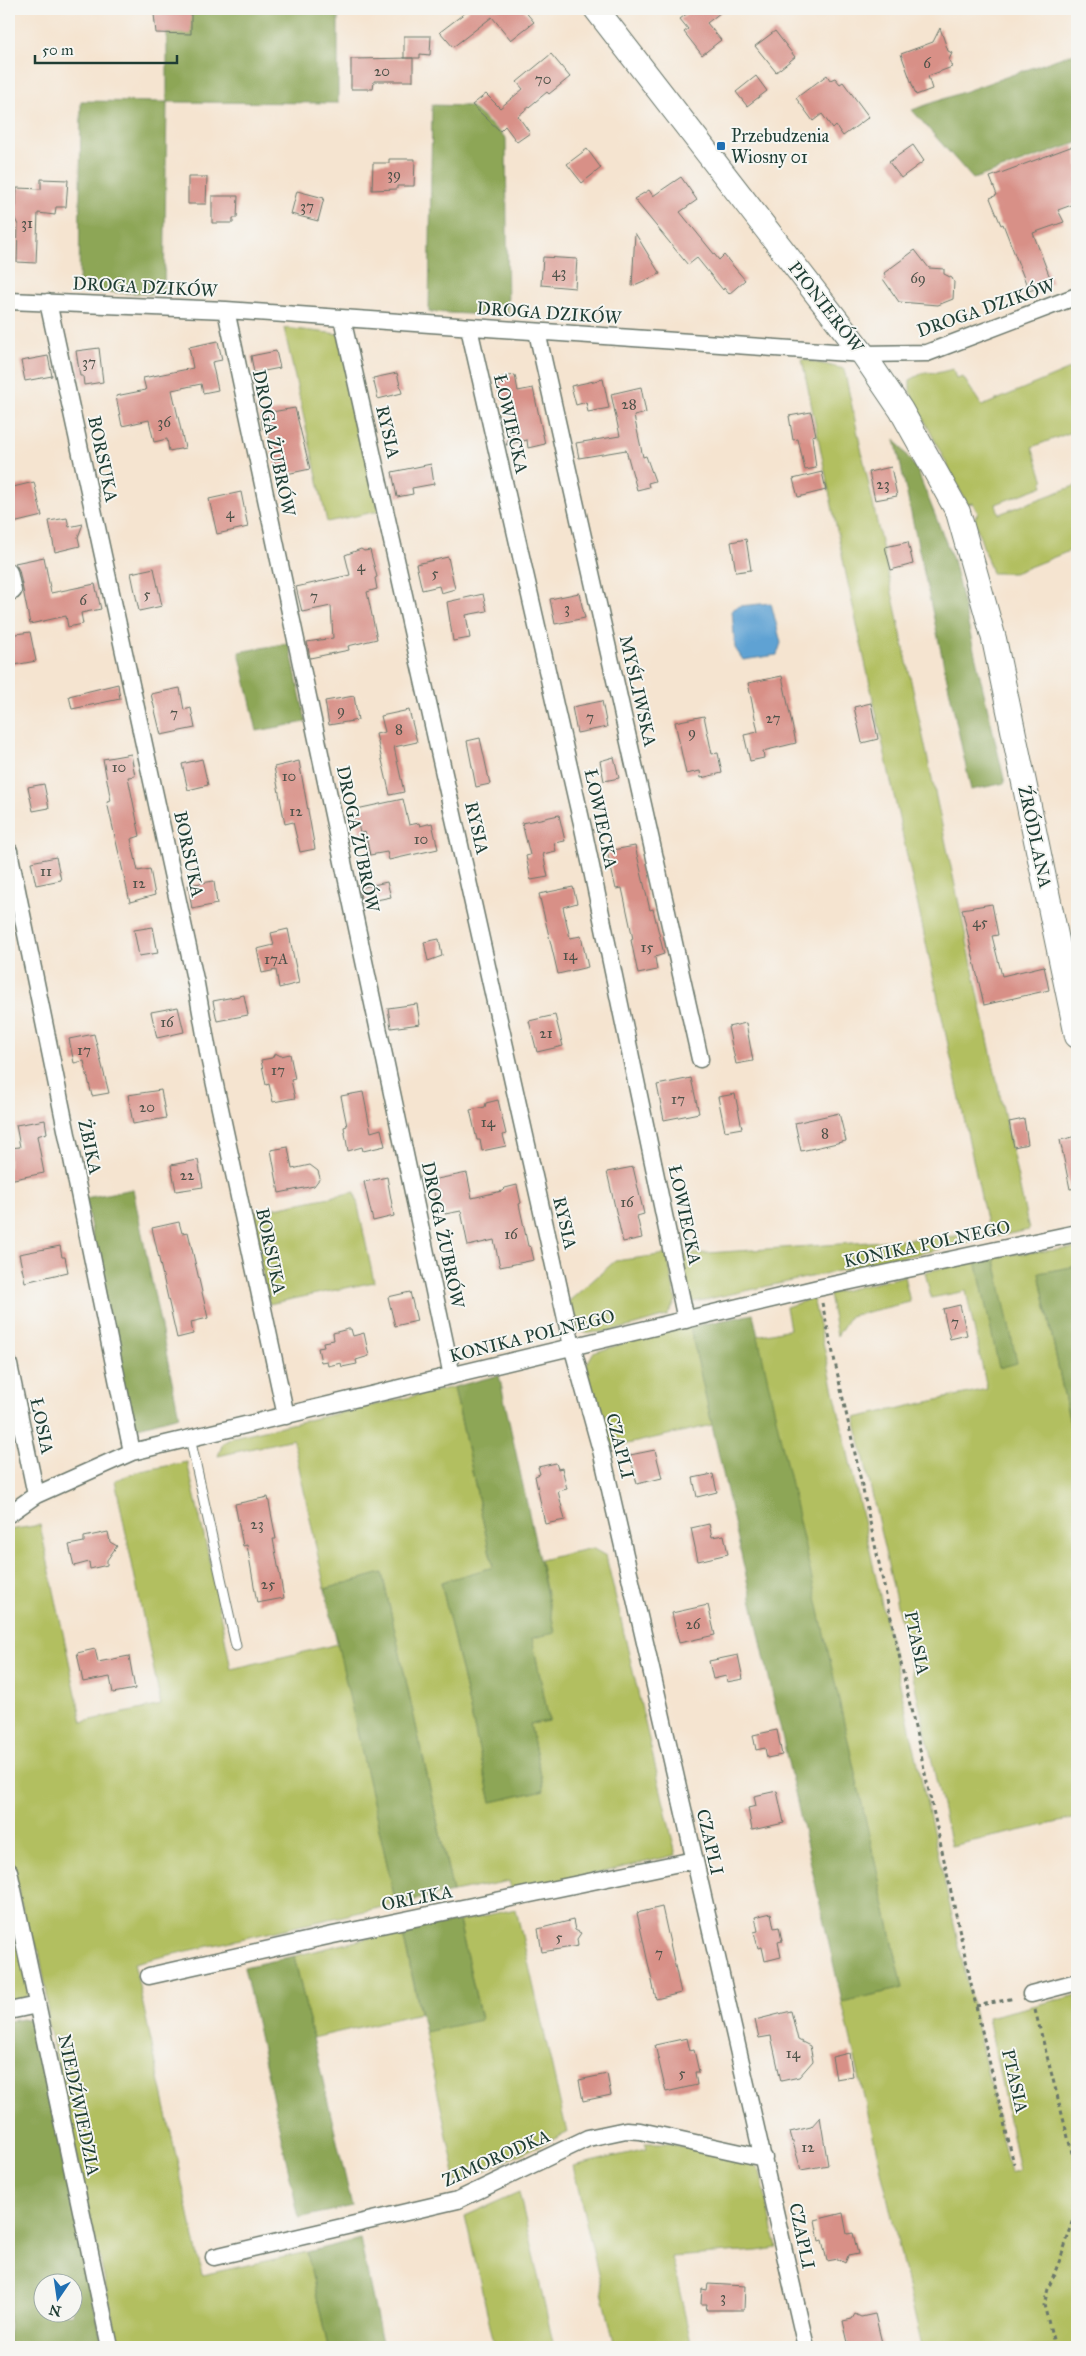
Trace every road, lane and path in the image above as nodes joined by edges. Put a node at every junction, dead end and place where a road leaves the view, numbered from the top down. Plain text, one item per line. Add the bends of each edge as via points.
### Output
1 (596, 9) edge
2 (1077, 296) edge
3 (9, 301) edge
4 (48, 302) junction
5 (226, 310) junction
6 (342, 318) junction
7 (469, 328) junction
8 (538, 332) junction
9 (863, 354) junction
10 (9, 572) edge
11 (13, 591) dead end
12 (994, 639) joint
13 (9, 851) edge
14 (1077, 1036) edge
15 (700, 1059) dead end
16 (1077, 1233) edge
17 (818, 1288) junction
18 (686, 1320) junction
19 (572, 1346) junction
20 (9, 1366) edge
21 (452, 1376) junction
22 (286, 1416) junction
23 (190, 1438) junction
24 (132, 1452) junction
25 (36, 1495) junction
26 (9, 1514) edge
27 (236, 1646) dead end
28 (694, 1860) junction
29 (9, 1871) edge
30 (149, 1976) dead end
31 (1077, 1982) edge
32 (1031, 1994) junction
33 (37, 2005) junction
34 (976, 2006) junction
35 (9, 2011) edge
36 (764, 2158) junction
37 (1014, 2164) dead end
38 (1077, 2172) edge
39 (1077, 2211) edge
40 (214, 2257) dead end
41 (110, 2347) edge
42 (806, 2347) edge
43 (1055, 2347) edge

1 - 9 main road, PIONIERÓW
2 - 9 street, DROGA DZIKÓW via 927,354
3 - 4 street, DROGA DZIKÓW
4 - 5 street, DROGA DZIKÓW
4 - 22 street, BORSUKA
5 - 6 street, DROGA DZIKÓW
5 - 21 street, DROGA ŻUBRÓW
6 - 7 street, DROGA DZIKÓW
6 - 19 street, RYSIA
7 - 8 street, DROGA DZIKÓW
7 - 18 street, ŁOWIECKA via 583,828
8 - 9 street, DROGA DZIKÓW
8 - 15 street, MYŚLIWSKA
9 - 12 main road, PIONIERÓW via 906,418 958,512
10 - 11 street
12 - 14 main road, ŹRÓDLANA
13 - 24 street, ŻBIKA
16 - 17 street, KONIKA POLNEGO
17 - 18 street, KONIKA POLNEGO
17 - 34 path, PTASIA
18 - 19 street, KONIKA POLNEGO
19 - 21 street, KONIKA POLNEGO
19 - 28 street, CZAPLI via 602,1450
20 - 25 street, ŁOSIA
21 - 22 street, KONIKA POLNEGO
22 - 23 street, KONIKA POLNEGO
23 - 24 street, KONIKA POLNEGO
23 - 27 lane
24 - 25 street, KONIKA POLNEGO
25 - 26 street, KONIKA POLNEGO
28 - 30 street, ORLIKA
28 - 36 street, CZAPLI
29 - 33 street, NIEDŹWIEDZIA
31 - 32 street
32 - 34 path
32 - 38 path
33 - 35 street
33 - 41 street, NIEDŹWIEDZIA
34 - 37 path, PTASIA
36 - 40 street, ZIMORODKA via 640,2131 611,2132 588,2138 458,2200
36 - 42 street, CZAPLI
39 - 43 path via 1044,2305

